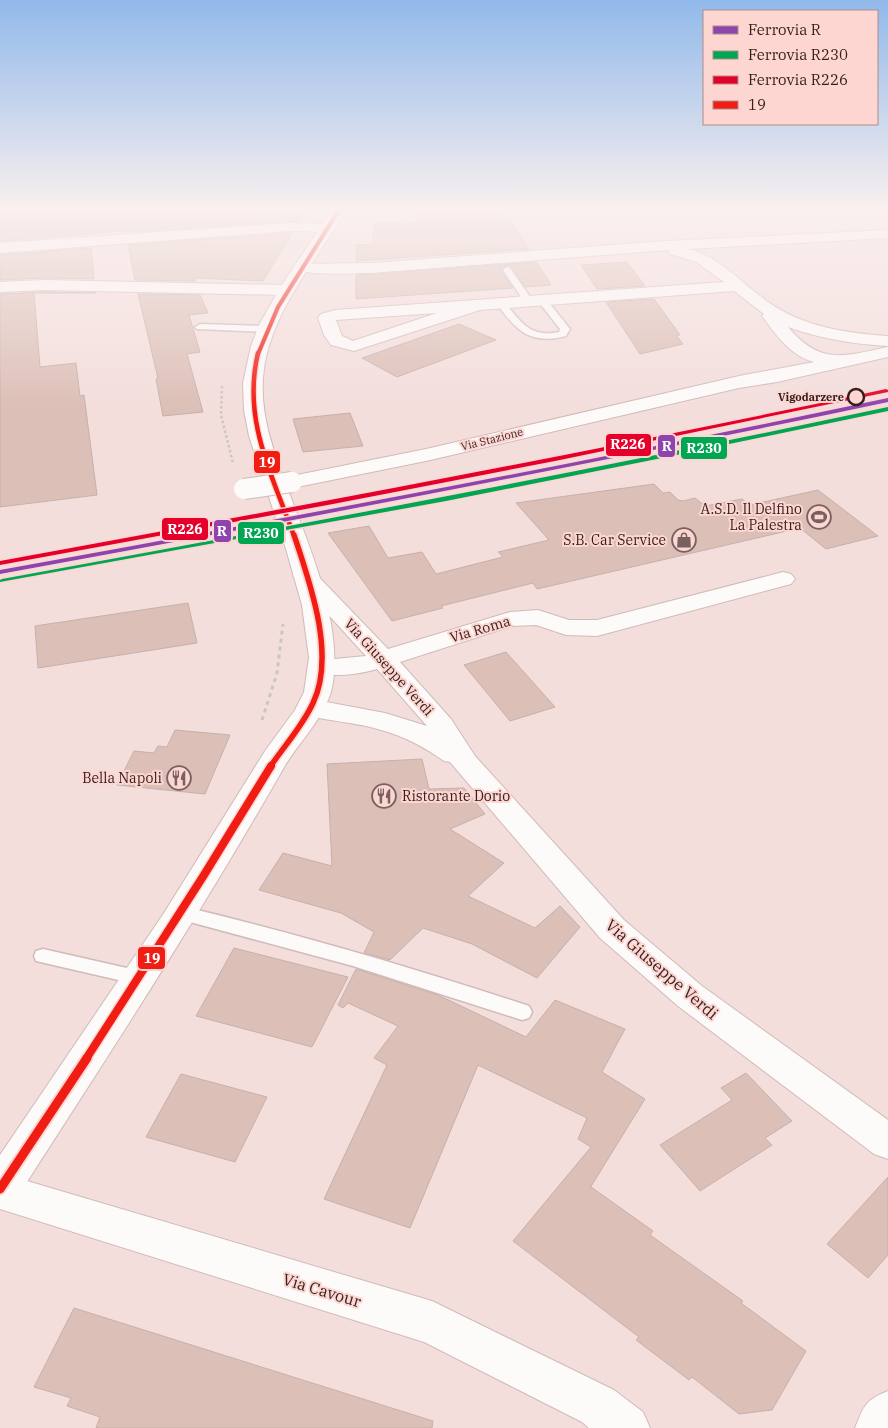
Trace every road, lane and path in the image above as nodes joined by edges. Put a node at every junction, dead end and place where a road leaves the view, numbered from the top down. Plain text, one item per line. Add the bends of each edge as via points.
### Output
1 (295, 277) edge
2 (513, 277) edge
3 (728, 277) edge
4 (738, 286) junction
5 (0, 287) edge
6 (285, 290) junction
7 (536, 301) junction
8 (502, 304) junction
9 (477, 305) junction
10 (767, 309) junction
11 (200, 327) dead end
12 (266, 329) junction
13 (888, 341) edge
14 (797, 347) junction
15 (888, 352) edge
16 (842, 362) junction
17 (739, 382) junction
18 (244, 490) dead end
19 (305, 576) junction
20 (783, 579) dead end
21 (283, 615) dead end
22 (383, 659) junction
23 (322, 667) junction
24 (310, 708) junction
25 (260, 725) dead end
26 (465, 763) junction
27 (181, 913) junction
28 (43, 956) dead end
29 (140, 978) junction
30 (522, 1012) dead end
31 (888, 1142) edge
32 (0, 1190) edge
33 (888, 1414) edge
34 (627, 1428) edge
35 (878, 1428) edge

1 - 6 street
2 - 7 lane
3 - 4 street, Via Stazione
4 - 7 street
4 - 10 street, Via Stazione
5 - 6 street
6 - 12 street
7 - 8 street
7 - 8 lane via 565,329 563,334 547,337 527,333
8 - 9 street
9 - 9 street via 335,314 327,318 336,341 341,345 354,346
10 - 13 street, Via Stazione via 816,332
10 - 14 street, Via Stazione
11 - 12 lane
12 - 19 street via 253,376 253,411
14 - 16 street, Via Stazione via 811,356
14 - 17 street, Via Stazione via 782,365
15 - 16 street, Via Stazione
16 - 17 street, Via Stazione
17 - 18 street, Via Stazione, bridge via 426,456
19 - 22 street, Via Giuseppe Verdi
19 - 23 street via 321,635
20 - 22 street, Via Roma via 597,628 566,627 538,617 510,619
21 - 25 path via 278,671
22 - 23 street, Via Roma via 363,665
22 - 26 street, Via Giuseppe Verdi via 441,725
23 - 24 street via 317,695
24 - 26 street, Via Giuseppe Verdi via 401,725 422,733
24 - 27 street via 280,750
26 - 31 street, Via Giuseppe Verdi via 612,928 690,996
27 - 29 street
27 - 30 lane via 379,965
28 - 29 lane
29 - 32 street
32 - 34 street, Via Cavour via 432,1323 598,1406
33 - 35 street

